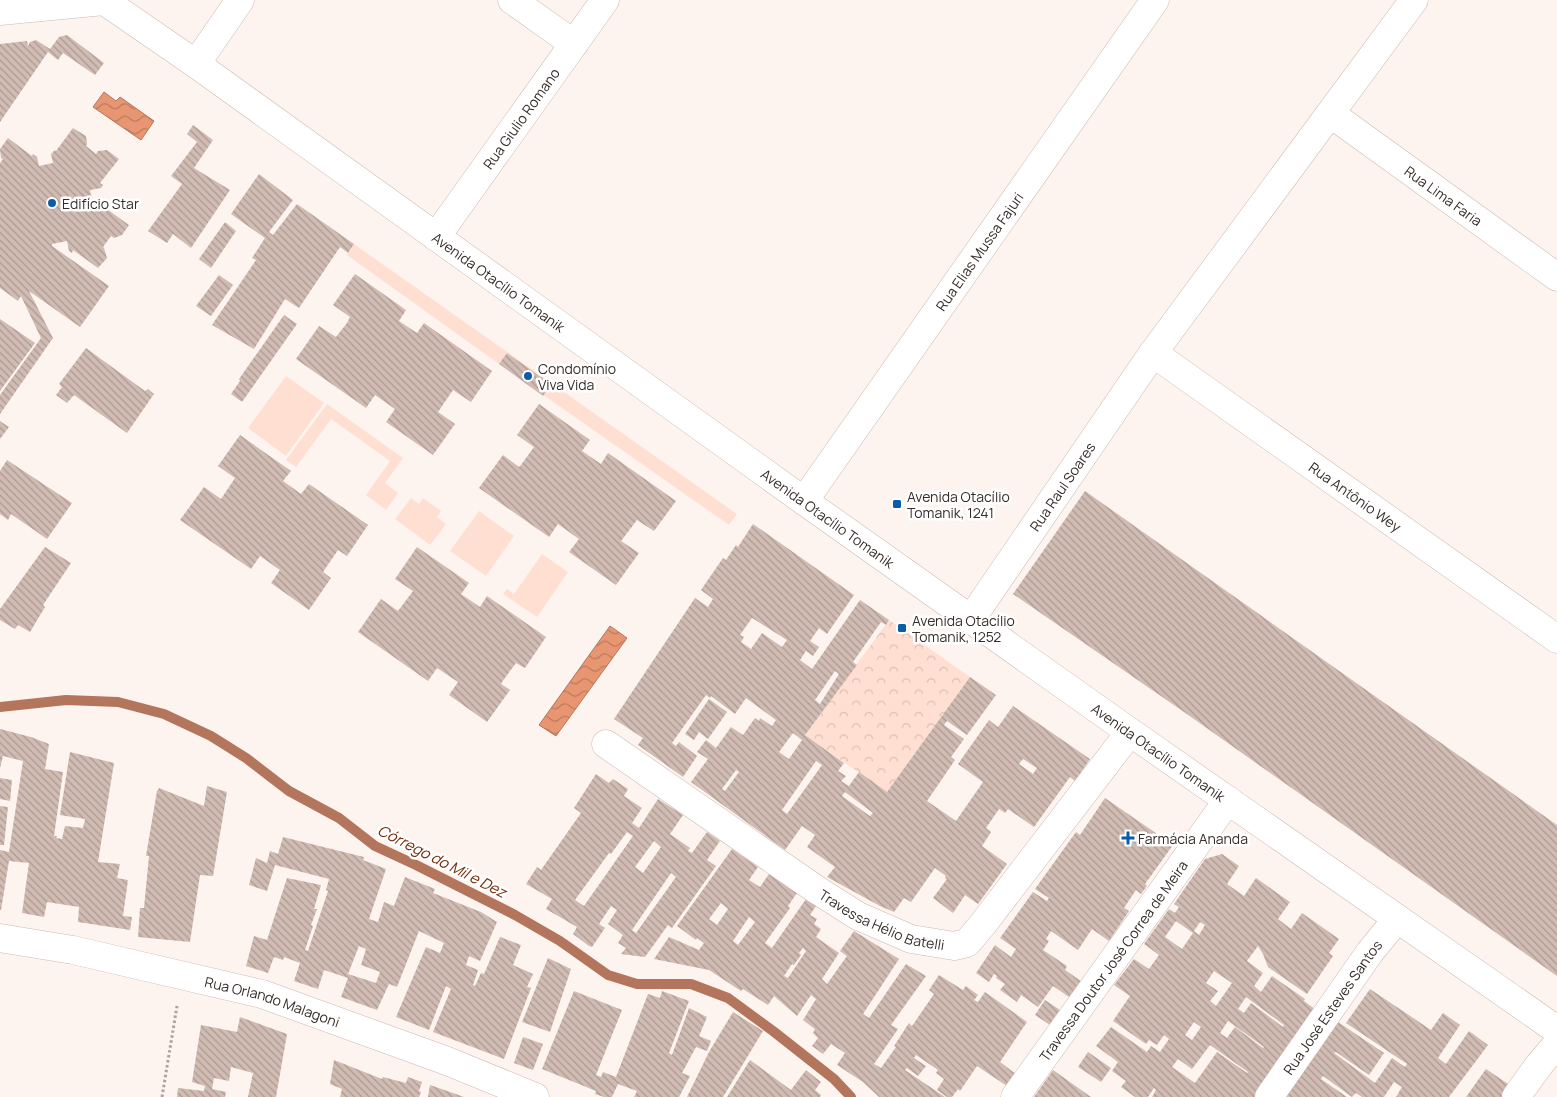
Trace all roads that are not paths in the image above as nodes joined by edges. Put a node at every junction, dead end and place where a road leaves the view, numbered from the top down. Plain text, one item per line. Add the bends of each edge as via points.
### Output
1 (103, 0) edge
2 (240, 0) edge
3 (512, 0) edge
4 (605, 0) edge
5 (1155, 0) edge
6 (1414, 0) edge
7 (0, 11) edge
8 (574, 44) junction
9 (196, 64) junction
10 (1331, 114) junction
11 (436, 236) junction
12 (1557, 277) edge
13 (1153, 353) junction
14 (804, 501) junction
15 (971, 619) junction
16 (1557, 639) edge
17 (1130, 732) junction
18 (606, 744) dead end
19 (1228, 800) junction
20 (1397, 919) junction
21 (0, 938) edge
22 (1557, 1030) edge
23 (1557, 1044) edge
24 (535, 1097) edge
25 (1015, 1097) edge
26 (1269, 1097) edge
27 (1516, 1097) edge

1 - 7 street
1 - 9 street, Avenida Otacílio Tomanik
2 - 9 street
3 - 8 street
4 - 8 street, Rua Giulio Romano
5 - 14 street, Rua Elias Mussa Fajuri
6 - 10 street, Rua Raul Soares
8 - 11 street, Rua Giulio Romano
9 - 11 street, Avenida Otacílio Tomanik
10 - 12 street, Rua Lima Faria
10 - 13 street, Rua Raul Soares
11 - 14 street, Avenida Otacílio Tomanik
13 - 15 street, Rua Raul Soares
13 - 16 street, Rua Antônio Wey
14 - 15 street, Avenida Otacílio Tomanik
15 - 17 street, Avenida Otacílio Tomanik
17 - 18 street, Travessa Hélio Batelli via 983,924 966,943 954,946 911,938 858,916
17 - 19 street, Avenida Otacílio Tomanik
19 - 20 street, Avenida Otacílio Tomanik
19 - 25 street, Travessa Doutor José Correa de Meira
20 - 22 street, Avenida Otacílio Tomanik
20 - 26 street, Rua José Esteves Santos via 1370,952
21 - 24 street, Rua Orlando Malagoni via 73,950 262,994 447,1061
23 - 27 street

